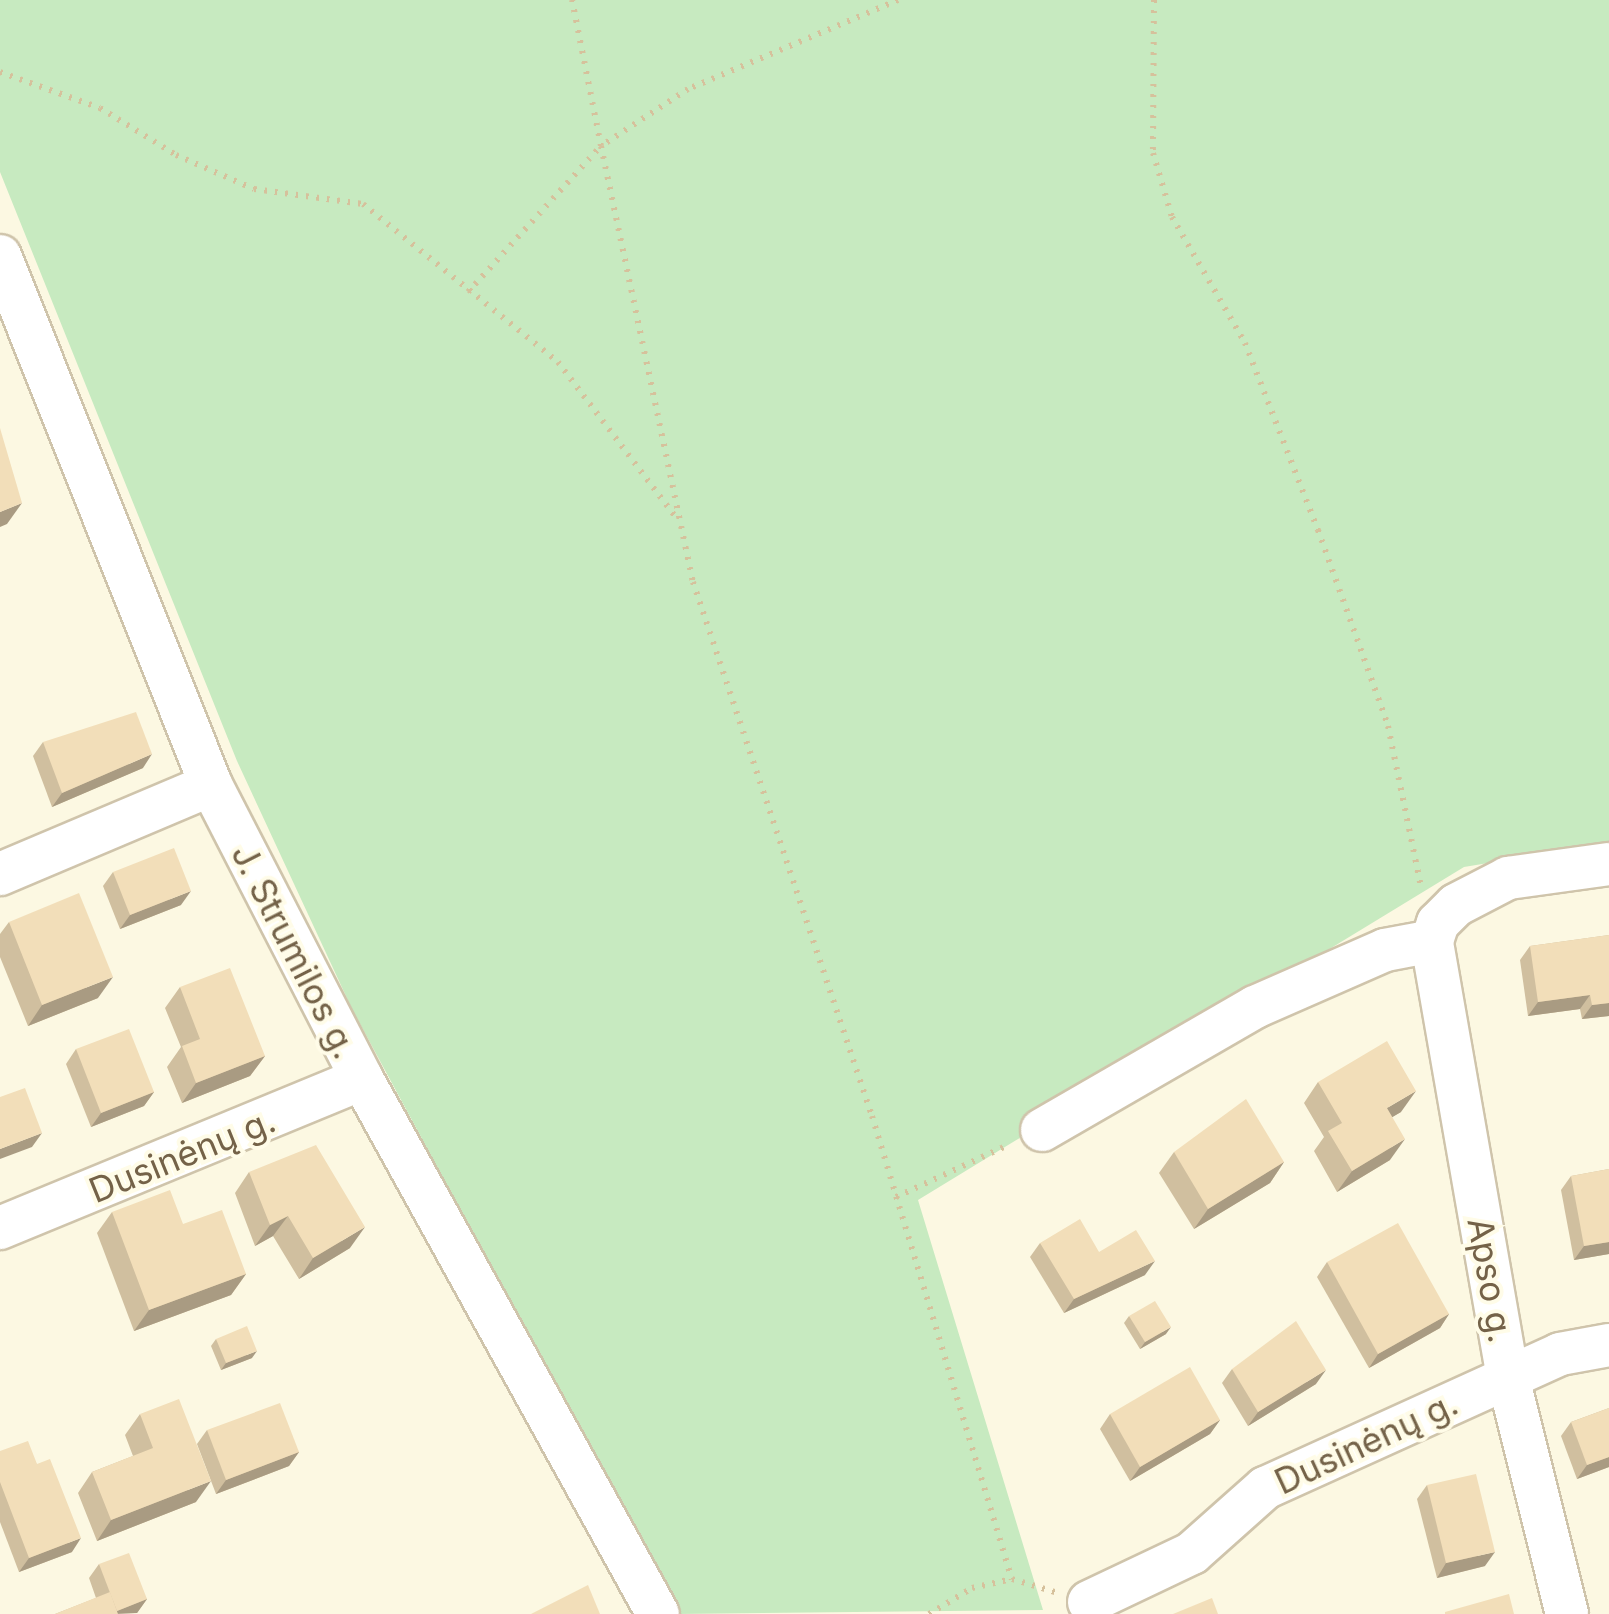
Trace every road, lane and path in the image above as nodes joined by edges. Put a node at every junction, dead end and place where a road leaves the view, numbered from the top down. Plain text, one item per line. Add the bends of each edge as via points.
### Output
1 (572, 0) edge
2 (898, 0) edge
3 (1154, 0) edge
4 (0, 72) edge
5 (601, 146) junction
6 (0, 256) edge
7 (468, 292) junction
8 (678, 521) junction
9 (211, 785) junction
10 (1609, 864) edge
11 (0, 874) edge
12 (1432, 942) junction
13 (362, 1078) junction
14 (1042, 1130) joint
15 (896, 1197) junction
16 (0, 1228) edge
17 (1609, 1346) edge
18 (1508, 1378) junction
19 (1012, 1579) junction
20 (1089, 1602) joint
21 (658, 1614) edge
22 (929, 1614) edge
23 (1567, 1614) edge

1 - 5 path
2 - 5 path via 688,88
3 - 12 path via 1153,152 1172,217 1244,342 1388,726
4 - 7 path via 100,108 176,155 254,189 363,204
5 - 7 path
5 - 8 path
6 - 9 street, J. Strumilos g.
7 - 8 path via 558,362
8 - 15 path
9 - 11 street
9 - 13 street, J. Strumilos g.
10 - 12 street via 1508,878 1456,905 1438,922
12 - 14 street via 1385,950 1254,1007
12 - 18 street, Apso g.
13 - 16 street, Dusinėnų g.
13 - 21 street, J. Strumilos g.
14 - 15 path
15 - 19 path
17 - 18 street, Dusinėnų g. via 1560,1354
18 - 20 street, Dusinėnų g. via 1264,1488 1192,1553
18 - 23 street, Apso g.
19 - 20 path
19 - 22 path via 972,1588

